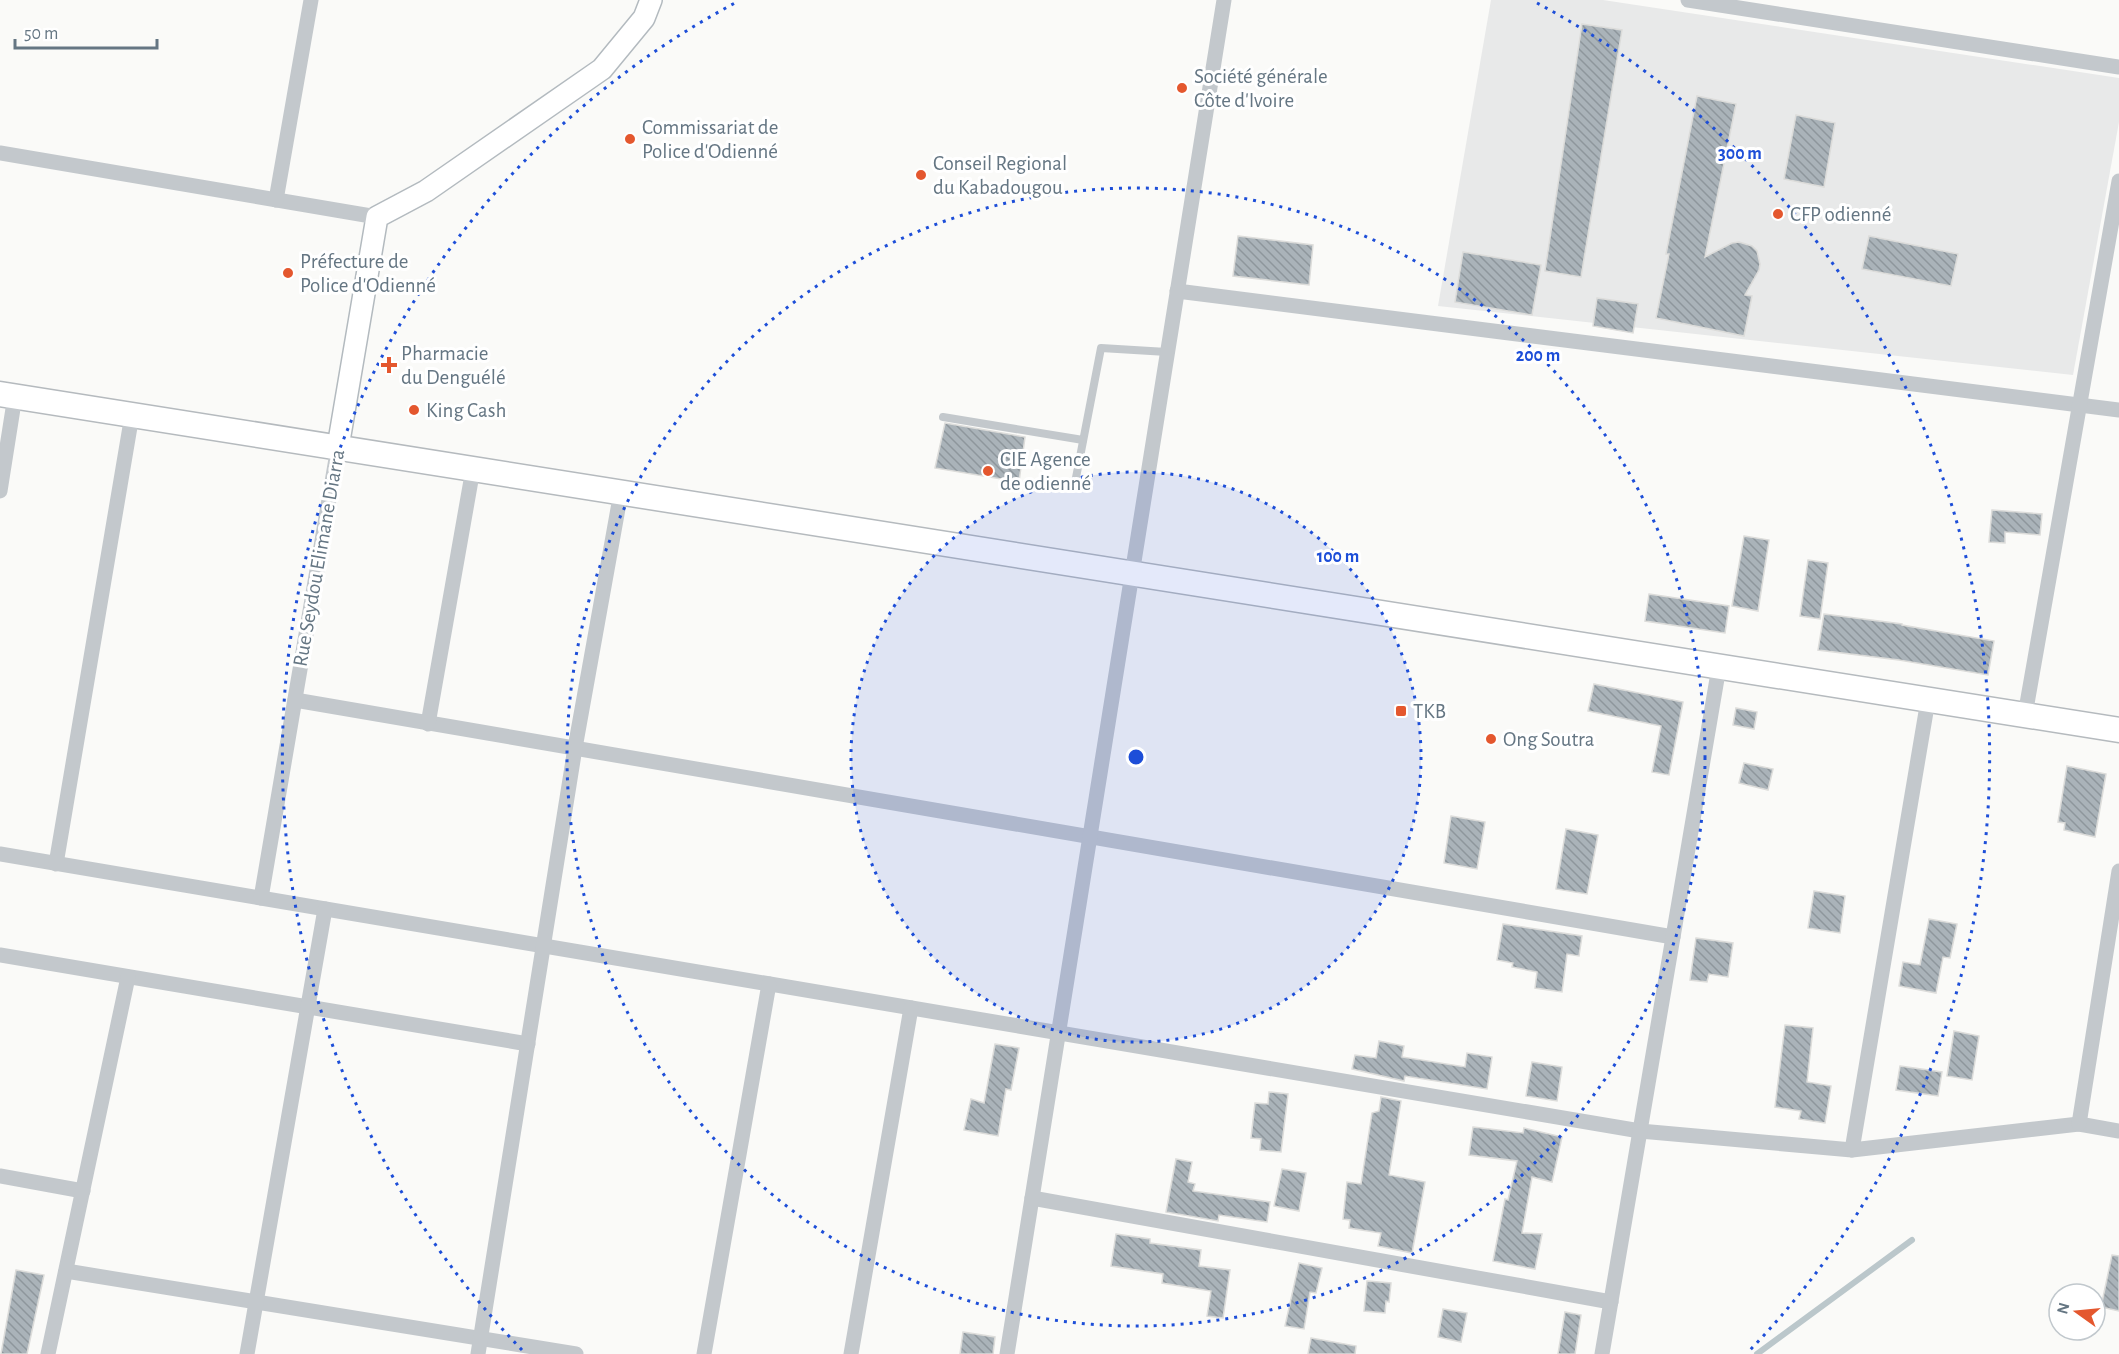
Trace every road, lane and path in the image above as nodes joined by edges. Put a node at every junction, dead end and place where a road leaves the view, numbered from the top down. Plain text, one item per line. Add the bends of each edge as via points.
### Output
1 (311, 0) edge
2 (651, 0) edge
3 (1224, 0) edge
4 (1688, 0) edge
5 (2119, 67) edge
6 (0, 153) edge
7 (2119, 181) edge
8 (276, 200) junction
9 (377, 217) junction
10 (1177, 291) junction
11 (1167, 352) junction
12 (7, 395) edge
13 (2079, 404) junction
14 (2119, 410) edge
15 (132, 415) junction
16 (943, 417) dead end
17 (1083, 440) junction
18 (338, 447) junction
19 (473, 469) junction
20 (1074, 488) dead end
21 (0, 491) edge
22 (621, 492) junction
23 (1132, 573) junction
24 (1719, 667) junction
25 (295, 700) junction
26 (1928, 700) junction
27 (2025, 715) junction
28 (428, 723) junction
29 (2119, 730) edge
30 (574, 748) junction
31 (1090, 837) junction
32 (0, 854) edge
33 (56, 864) junction
34 (2119, 871) edge
35 (261, 898) junction
36 (325, 909) junction
37 (1673, 937) junction
38 (543, 946) junction
39 (0, 955) edge
40 (128, 977) junction
41 (769, 984) junction
42 (308, 1007) junction
43 (910, 1008) junction
44 (1059, 1033) junction
45 (528, 1044) junction
46 (2079, 1124) junction
47 (1640, 1131) junction
48 (2119, 1131) edge
49 (1852, 1150) junction
50 (0, 1176) edge
51 (83, 1191) junction
52 (1032, 1198) junction
53 (66, 1271) junction
54 (256, 1302) junction
55 (1611, 1302) junction
56 (479, 1346) edge
57 (48, 1354) edge
58 (247, 1354) edge
59 (576, 1354) edge
60 (704, 1354) edge
61 (851, 1354) edge
62 (1007, 1354) edge
63 (1602, 1354) edge

1 - 8 street
2 - 9 street via 644,18 602,69 426,191
3 - 10 street
4 - 5 street
6 - 8 street
7 - 13 street
8 - 9 street
9 - 18 street, Rue Seydou Elimane Diarra
10 - 11 street
10 - 13 street
11 - 17 lane via 1101,348
11 - 23 street
12 - 15 main road
12 - 21 street
13 - 14 street
13 - 27 street
15 - 18 main road
15 - 33 street
16 - 17 lane
17 - 20 lane
18 - 19 main road
18 - 25 street, Rue Seydou Elimane Diarra
19 - 22 main road
19 - 28 street
22 - 23 main road
22 - 30 street
23 - 24 main road
23 - 31 street
24 - 26 main road
24 - 37 street
25 - 28 street
25 - 35 street, Rue Seydou Elimane Diarra
26 - 27 main road
26 - 49 street
27 - 29 main road
28 - 30 street
30 - 31 street
30 - 38 street
31 - 37 street
31 - 44 street
32 - 33 street
33 - 35 street
34 - 46 street
35 - 36 street
36 - 38 street
36 - 42 street
37 - 47 street
38 - 41 street
38 - 45 street
39 - 40 street
40 - 42 street
40 - 51 street
41 - 43 street
41 - 60 street
42 - 45 street
42 - 54 street
43 - 44 street
43 - 61 street
44 - 47 street
44 - 52 street
45 - 56 street
46 - 48 street
46 - 49 street
47 - 49 street
47 - 55 street
50 - 51 street
51 - 53 street
52 - 55 street
52 - 62 street
53 - 54 street
53 - 57 street
54 - 56 street
54 - 58 street
55 - 63 street
56 - 59 street

